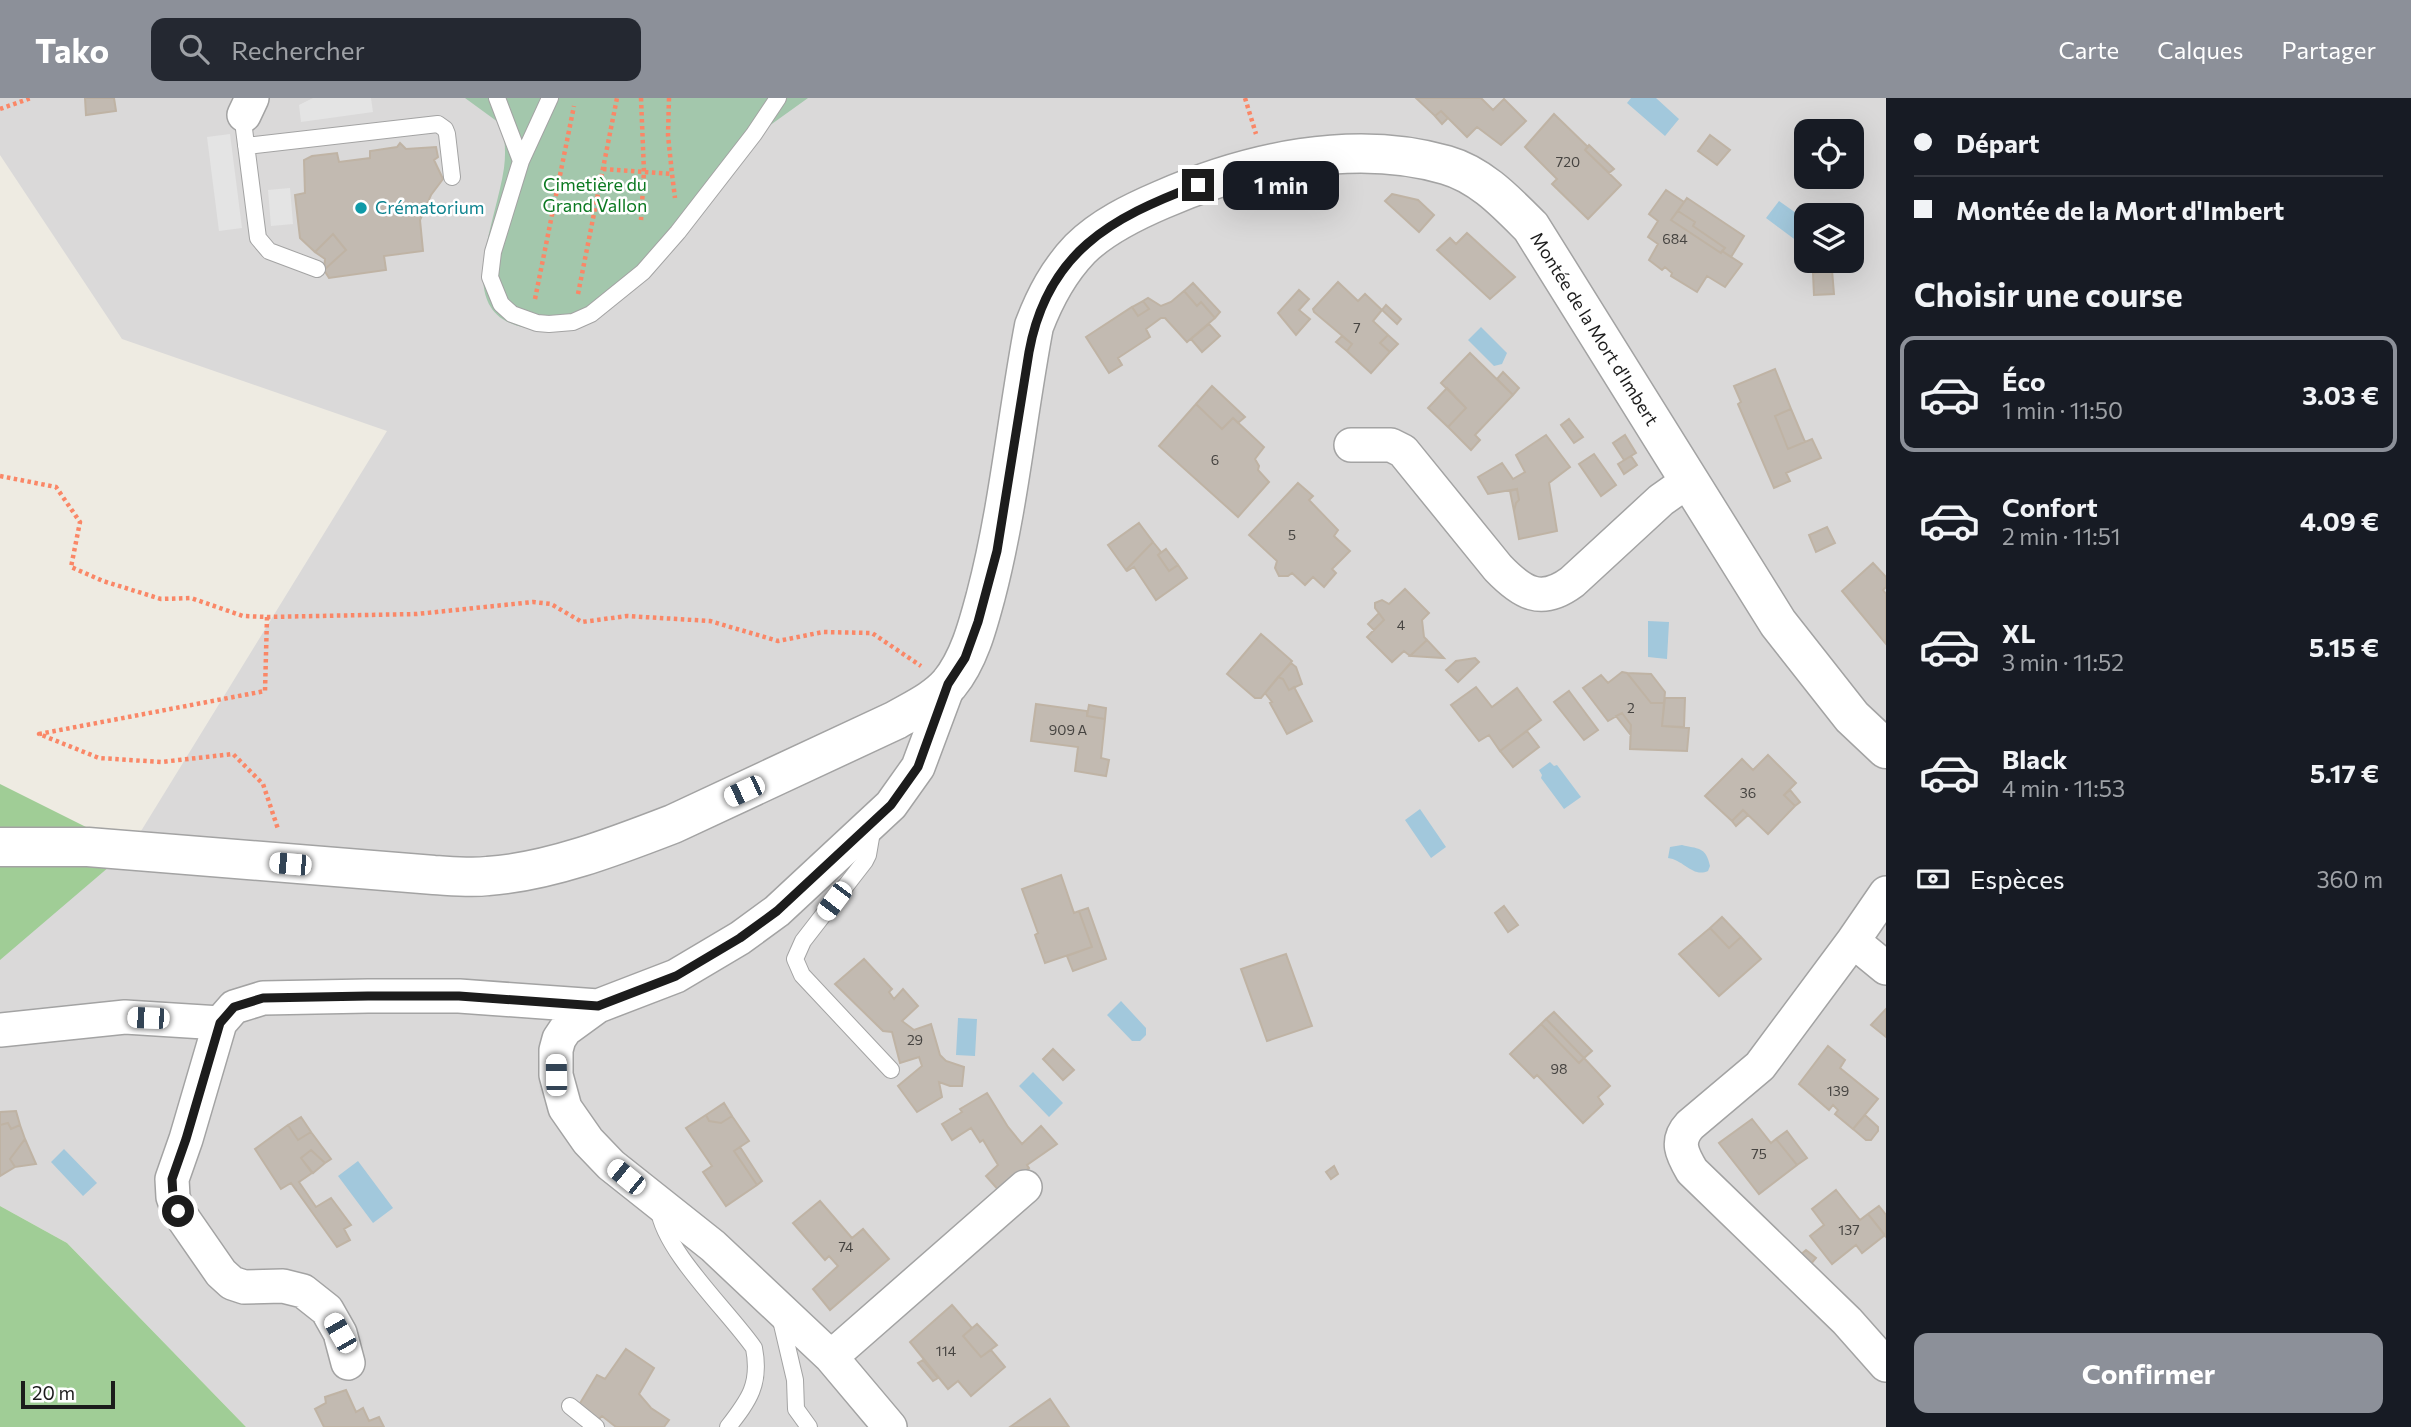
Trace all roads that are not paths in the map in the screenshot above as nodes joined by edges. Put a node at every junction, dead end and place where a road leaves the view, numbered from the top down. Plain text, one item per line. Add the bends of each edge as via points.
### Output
1 (497, 98) edge
2 (550, 98) edge
3 (778, 98) edge
4 (248, 120) edge
5 (521, 161) junction
6 (452, 177) dead end
7 (317, 269) dead end
8 (1351, 445) dead end
9 (1688, 481) junction
10 (948, 684) junction
11 (1886, 749) edge
12 (874, 821) junction
13 (0, 847) edge
14 (1886, 893) edge
15 (1853, 942) junction
16 (1886, 968) edge
17 (598, 1006) junction
18 (220, 1023) junction
19 (0, 1030) edge
20 (891, 1070) dead end
21 (1025, 1187) dead end
22 (657, 1202) junction
23 (778, 1307) junction
24 (831, 1357) junction
25 (348, 1363) dead end
26 (1886, 1365) edge
27 (570, 1406) dead end
28 (796, 1409) junction
29 (596, 1427) edge
30 (729, 1427) edge
31 (792, 1427) edge
32 (809, 1427) edge
33 (890, 1427) edge

1 - 5 lane
2 - 5 lane
3 - 5 lane via 643,272 600,309 573,322 524,320 500,304 494,292 492,252
4 - 6 lane via 438,124 447,134
4 - 7 lane via 261,244
8 - 9 street via 1391,445 1403,451 1498,568 1515,585 1546,595 1572,582
9 - 10 street, Montée de la Mort d'Imbert via 1531,227 1488,186 1448,166 1388,155 1297,158 1263,164 1139,209 1081,248 1058,275 1034,326 997,551 978,622 965,658
9 - 11 street, Montée de la Mort d'Imbert via 1790,640 1852,718
10 - 12 street via 918,767
10 - 13 street, Montée de la Mort d'Imbert via 896,720 673,824 547,866 490,876 88,847
12 - 17 street via 777,911 740,938 676,976
12 - 20 lane via 868,855 803,941 795,959 802,975
14 - 15 street
15 - 16 street
15 - 26 street via 1760,1066 1683,1132 1680,1146 1692,1171 1847,1321
17 - 18 street via 459,996 263,998 234,1007
17 - 22 street via 559,1039 556,1075 565,1108 611,1165
18 - 19 street via 125,1017
18 - 25 street via 172,1179 175,1204 232,1283 283,1286 313,1296 340,1333
21 - 24 street
22 - 23 street
22 - 30 lane via 660,1220 680,1255 754,1348 757,1363 750,1398
23 - 24 street
23 - 28 lane via 795,1380
24 - 33 street
27 - 29 lane
28 - 31 lane
28 - 32 lane

